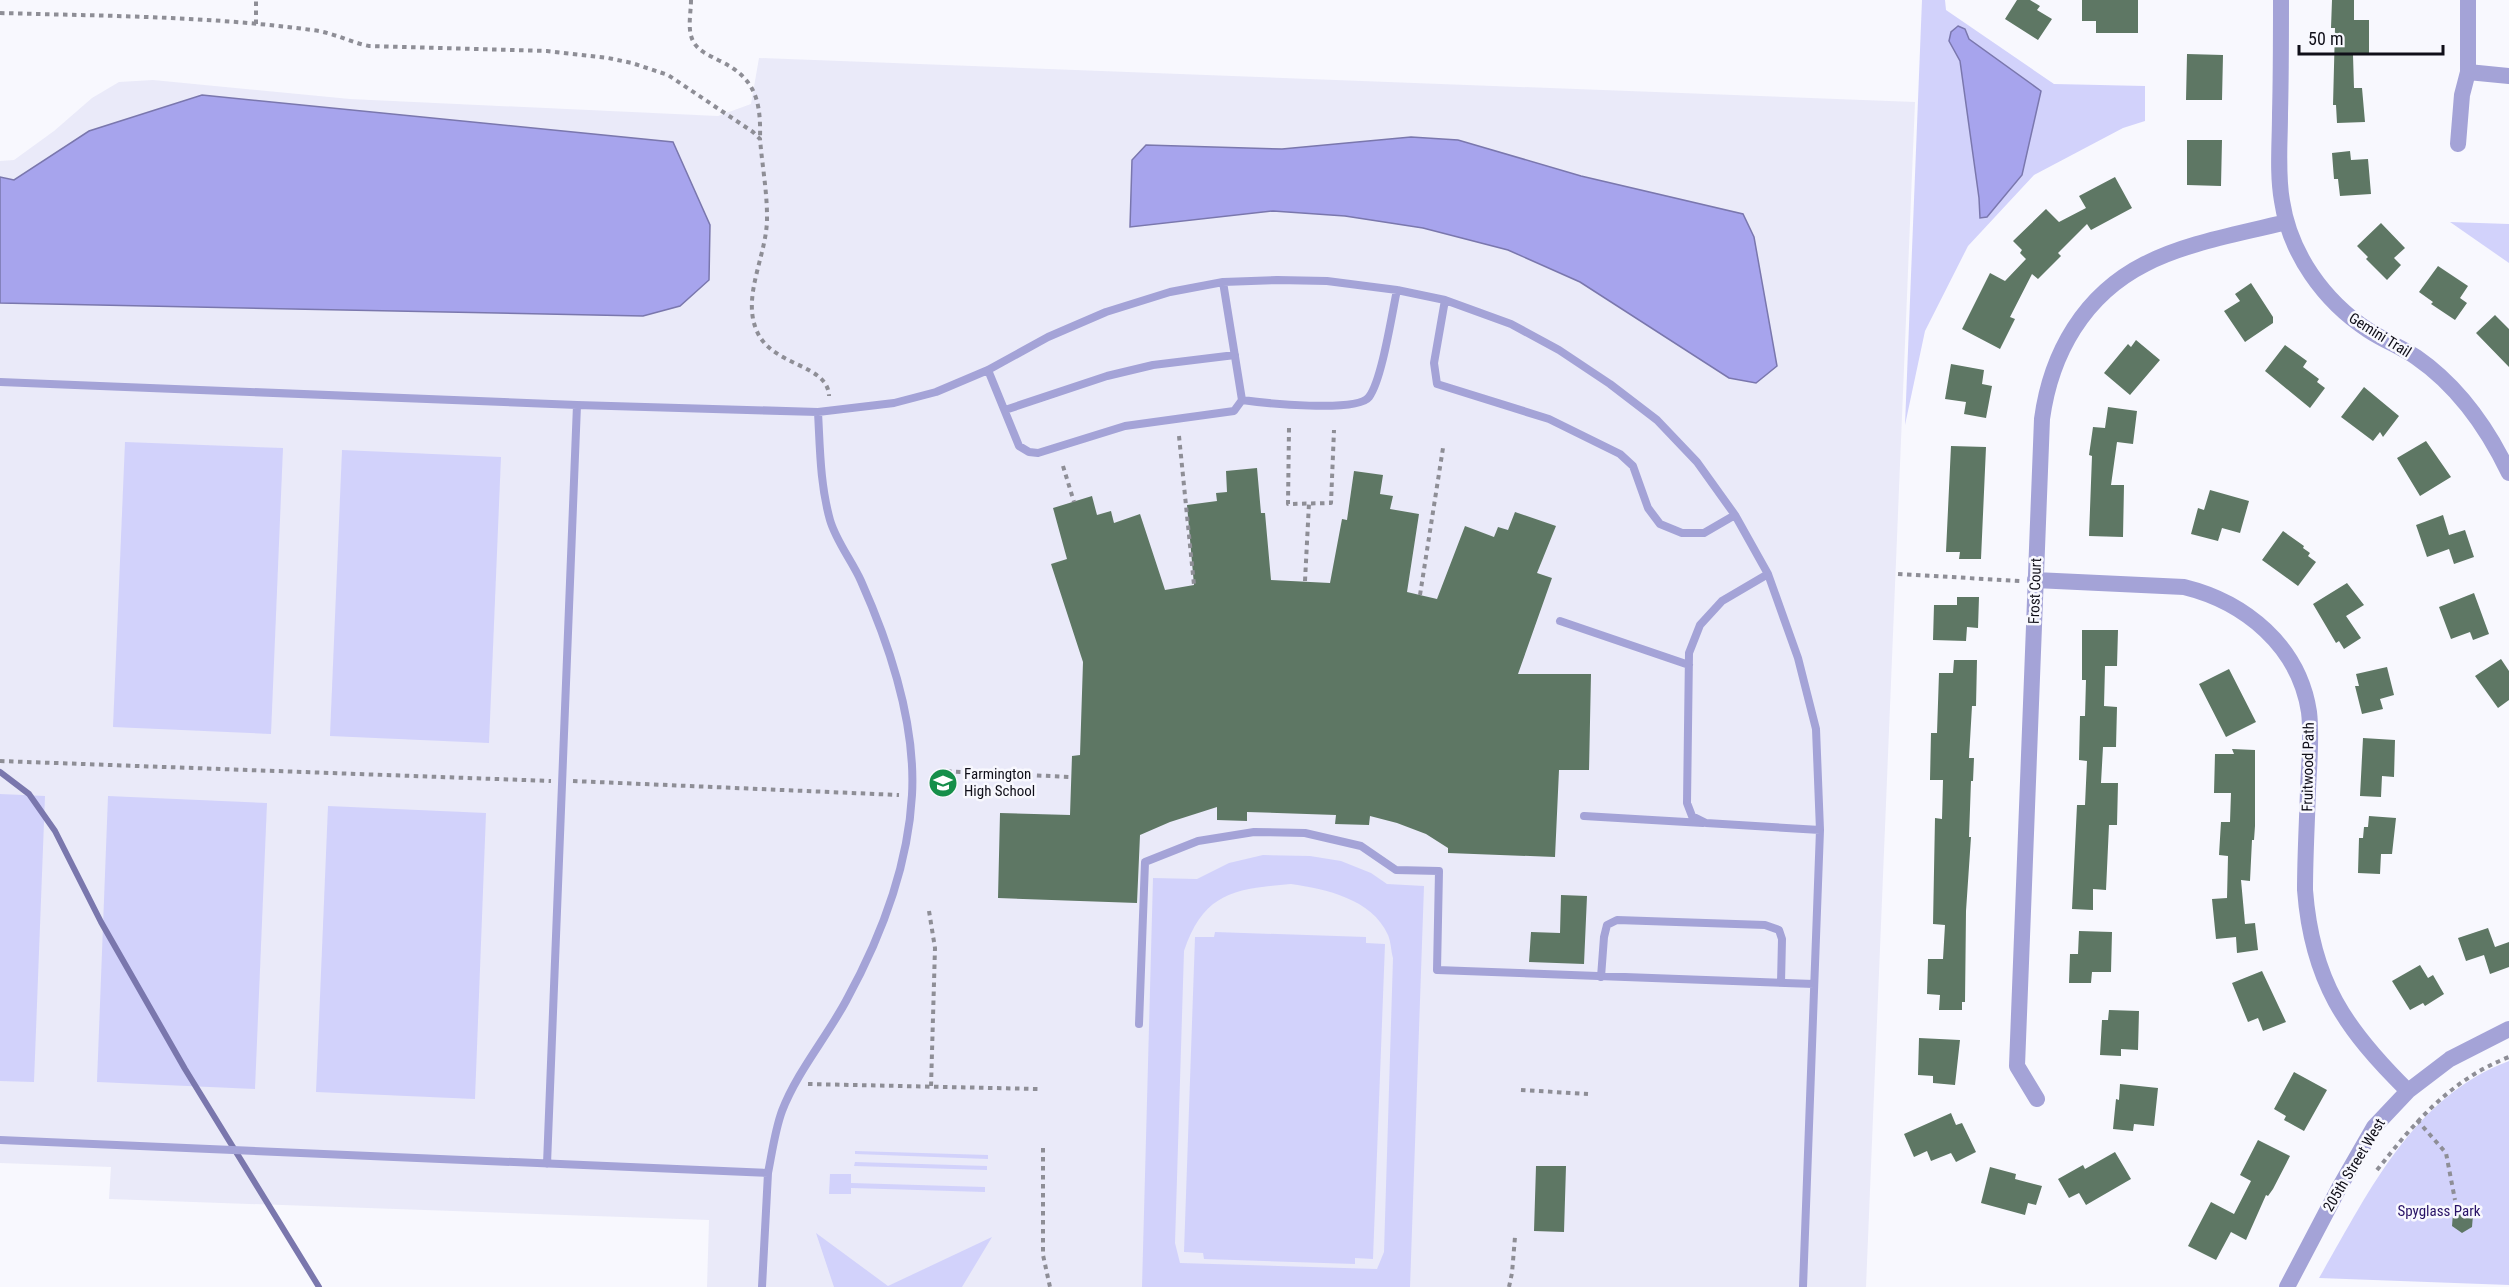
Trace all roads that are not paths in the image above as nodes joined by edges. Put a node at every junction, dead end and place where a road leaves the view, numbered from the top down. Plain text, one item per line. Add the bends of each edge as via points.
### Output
1 (2281, 0) edge
2 (2468, 0) edge
3 (2468, 72) junction
4 (2509, 76) edge
5 (2457, 144) dead end
6 (2286, 222) junction
7 (1223, 282) junction
8 (1397, 290) junction
9 (1445, 300) junction
10 (1235, 355) junction
11 (988, 370) junction
12 (0, 382) edge
13 (1242, 400) junction
14 (578, 405) junction
15 (1005, 410) junction
16 (818, 412) junction
17 (2509, 473) edge
18 (1735, 515) junction
19 (1768, 574) junction
20 (2035, 580) junction
21 (1560, 621) dead end
22 (1689, 665) junction
23 (1584, 816) dead end
24 (1706, 823) junction
25 (1820, 830) junction
26 (1601, 977) junction
27 (1781, 983) junction
28 (1814, 984) junction
29 (1139, 1024) dead end
30 (2509, 1029) edge
31 (2408, 1091) junction
32 (2037, 1099) dead end
33 (0, 1140) edge
34 (547, 1164) junction
35 (768, 1173) junction
36 (762, 1287) edge
37 (1803, 1287) edge
38 (2286, 1287) edge

1 - 6 street, Gemini Trail via 2280,185
2 - 3 street
3 - 4 street
3 - 5 street
6 - 17 street, Gemini Trail via 2325,294 2369,331 2429,367 2455,391 2492,438
6 - 20 street, Frost Court via 2145,264 2114,284 2075,324 2056,360 2044,401
7 - 8 lane via 1327,281
7 - 10 lane
7 - 11 lane via 1170,291 1106,312 1048,337
8 - 9 lane
8 - 13 lane via 1377,382 1368,399 1354,405
9 - 18 lane via 1511,324 1610,384 1658,420 1697,462
9 - 18 lane via 1434,363 1437,384 1548,419 1620,454 1634,466 1648,508 1660,524 1682,533 1704,533
10 - 13 lane
10 - 15 lane via 1119,373
11 - 15 lane
11 - 16 lane via 936,392 905,400
12 - 14 lane
13 - 15 lane via 1234,411 1125,426 1038,453 1019,446
14 - 16 lane
14 - 34 lane
16 - 35 lane via 820,470 831,522 882,633 900,692 911,750 912,795 894,892 846,1002 782,1111
18 - 19 lane
19 - 22 lane via 1722,601 1700,625 1689,653
19 - 25 lane via 1798,658 1816,729
20 - 31 street, Fruitwood Path via 2184,587 2204,592 2255,620 2285,652 2300,680 2309,712 2305,890 2315,950 2330,990 2350,1026
20 - 32 street, Frost Court via 2017,1066
21 - 22 lane
22 - 24 lane via 1687,803 1692,816
23 - 24 lane
24 - 25 lane
25 - 28 lane
26 - 27 lane
26 - 27 lane via 1605,931 1607,925 1617,920 1765,925 1779,930
26 - 29 lane via 1437,970 1439,871 1396,870 1360,846 1305,833 1254,832 1198,841 1145,862
27 - 28 lane
28 - 37 lane
30 - 31 street, 205th Street West via 2450,1059
31 - 38 street, 205th Street West via 2374,1127
33 - 34 lane
34 - 35 lane
35 - 36 lane

